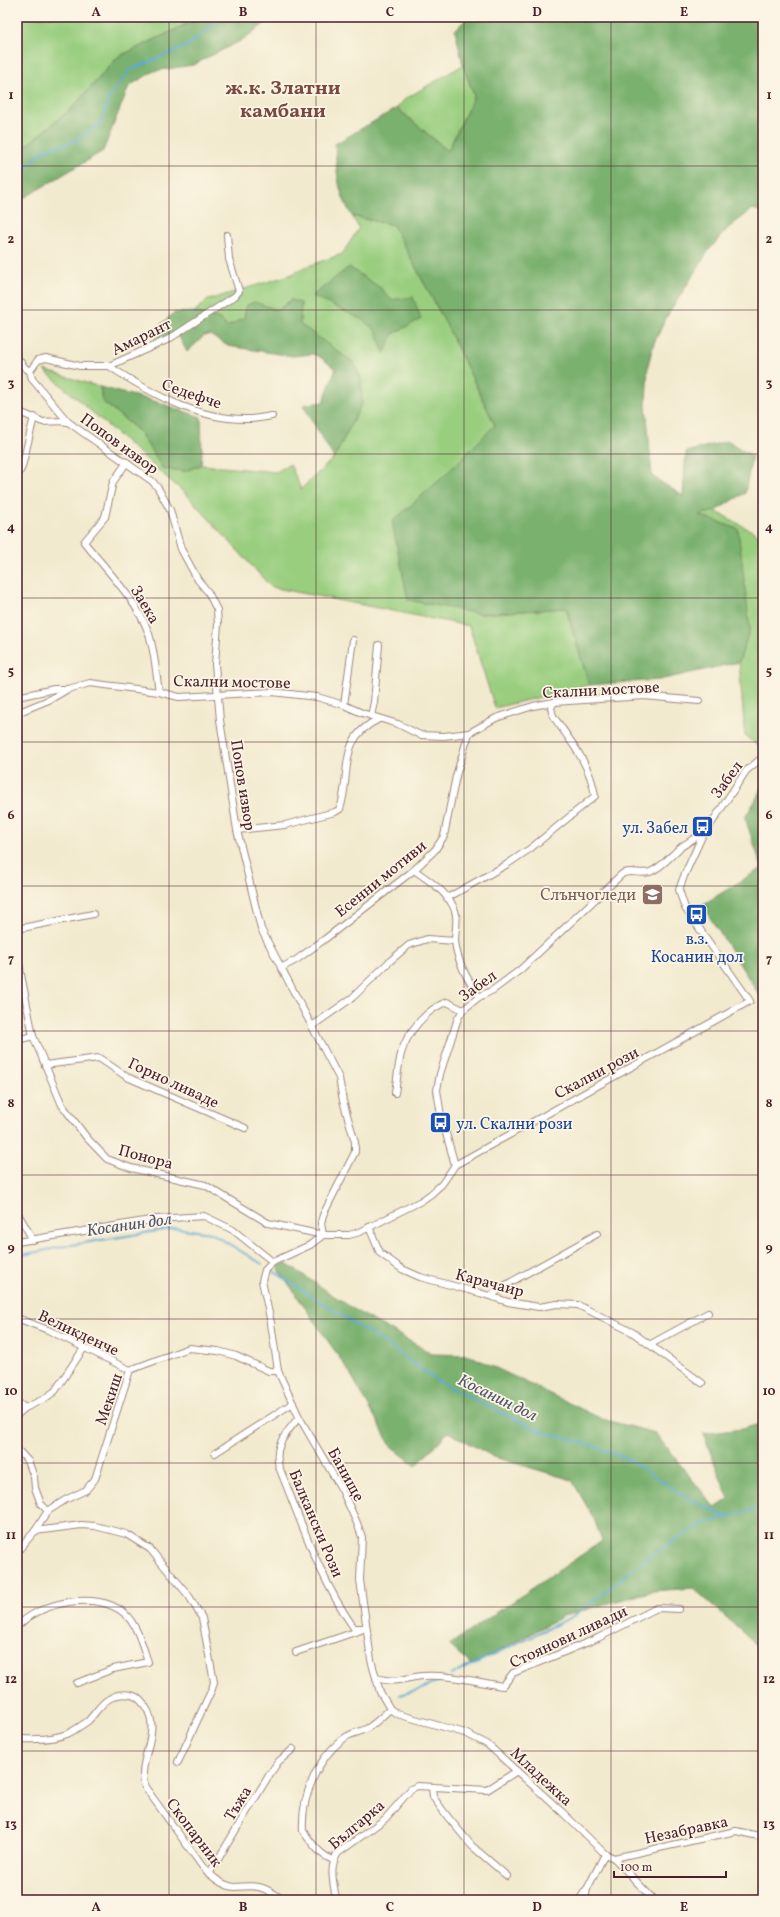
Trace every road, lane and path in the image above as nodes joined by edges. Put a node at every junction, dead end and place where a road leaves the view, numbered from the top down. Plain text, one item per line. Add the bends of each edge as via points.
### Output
1 (227, 235) dead end
2 (17, 357) edge
3 (109, 366) junction
4 (30, 371) junction
5 (17, 411) edge
6 (272, 416) dead end
7 (34, 417) junction
8 (68, 422) junction
9 (127, 462) junction
10 (17, 477) edge
11 (353, 640) dead end
12 (379, 645) dead end
13 (68, 689) junction
14 (159, 692) junction
15 (217, 694) junction
16 (17, 697) edge
17 (699, 701) dead end
18 (554, 702) junction
19 (344, 705) junction
20 (17, 713) edge
21 (371, 716) junction
22 (379, 719) junction
23 (469, 733) junction
24 (763, 756) edge
25 (237, 830) junction
26 (704, 832) junction
27 (414, 870) junction
28 (447, 898) junction
29 (93, 914) dead end
30 (17, 930) edge
31 (455, 941) junction
32 (17, 954) edge
33 (281, 968) junction
34 (478, 997) junction
35 (463, 1010) junction
36 (312, 1026) junction
37 (33, 1036) junction
38 (17, 1040) edge
39 (45, 1065) junction
40 (395, 1093) dead end
41 (246, 1128) dead end
42 (455, 1165) junction
43 (17, 1212) edge
44 (369, 1227) junction
45 (597, 1234) dead end
46 (323, 1235) junction
47 (33, 1240) junction
48 (17, 1242) edge
49 (274, 1262) junction
50 (491, 1296) junction
51 (708, 1313) dead end
52 (17, 1318) edge
53 (651, 1344) junction
54 (84, 1348) junction
55 (130, 1370) junction
56 (278, 1371) junction
57 (702, 1382) dead end
58 (17, 1402) edge
59 (293, 1404) junction
60 (25, 1408) junction
61 (17, 1415) edge
62 (299, 1416) junction
63 (17, 1449) edge
64 (215, 1453) dead end
65 (48, 1511) junction
66 (35, 1531) junction
67 (17, 1552) edge
68 (679, 1609) dead end
69 (17, 1626) edge
70 (366, 1628) junction
71 (296, 1652) dead end
72 (376, 1678) junction
73 (78, 1683) dead end
74 (390, 1709) junction
75 (17, 1736) edge
76 (293, 1750) dead end
77 (178, 1762) dead end
78 (517, 1772) junction
79 (432, 1787) junction
80 (763, 1837) edge
81 (605, 1854) junction
82 (614, 1858) junction
83 (334, 1860) junction
84 (209, 1874) junction
85 (507, 1876) dead end
86 (587, 1889) junction
87 (284, 1900) edge
88 (336, 1900) edge
89 (579, 1900) edge
90 (585, 1900) edge
91 (654, 1900) edge

1 - 3 street, Амарант via 229,259 238,282 239,291 235,296 169,339
2 - 4 street
3 - 4 street, Амарант via 80,366 46,358 38,360
3 - 6 street, Седефче via 160,397 203,413 242,419
4 - 8 street via 36,385
5 - 7 street, Попов извор
7 - 8 street, Попов извор via 41,422
7 - 10 street via 22,467
8 - 9 street, Попов извор
9 - 14 street, Заека via 113,482 105,517 84,542 119,585 145,624 153,650
9 - 15 street, Попов извор via 158,488 170,510 181,549 217,610
11 - 19 street
12 - 21 street
13 - 14 street, Скални мостове via 90,684
13 - 16 street via 54,689
13 - 20 street
14 - 15 street, Скални мостове via 179,697
15 - 19 street, Скални мостове via 272,692 316,697
15 - 25 street, Попов извор
17 - 18 street, Скални мостове via 644,696
18 - 23 street, Скални мостове via 496,718
18 - 28 street via 551,708 553,716 583,759 594,786 595,796 531,848
19 - 21 street, Скални мостове
21 - 22 street, Скални мостове
22 - 23 street, Скални мостове via 398,724 420,735
22 - 25 street via 368,724 350,745 340,809 285,825
23 - 27 street, Есенни мотиви via 456,776 444,836 435,850
24 - 26 street, Забел via 746,771 710,827
25 - 33 street, Попов извор via 261,929
26 - 34 street, Забел via 649,872 630,871 622,874 520,970 493,990
26 - 42 street, Скални рози via 679,890 685,908 750,1001
27 - 28 street
27 - 33 street, Есенни мотиви via 296,960
28 - 31 street via 456,913
29 - 30 street
31 - 34 street via 466,976
31 - 36 street via 427,939 409,945 352,998
32 - 37 street, Понора
33 - 36 street, Попов извор
34 - 35 street, Забел
35 - 40 street via 446,1002 434,1008 420,1021 401,1052
35 - 42 street, Забел via 456,1024 437,1090 441,1116
36 - 46 street, Попов извор via 339,1078 355,1142 355,1152 323,1216
37 - 38 street
37 - 39 street, Понора
39 - 41 street, Горно ливаде via 99,1058 127,1077
39 - 46 street, Понора via 62,1105 107,1159 131,1168 205,1184 268,1223
42 - 44 street via 432,1194
43 - 47 street
44 - 46 street via 349,1235
44 - 50 street, Карачаир via 380,1253 402,1269 420,1277
45 - 50 street via 504,1286
46 - 49 street via 310,1245
47 - 48 street
47 - 49 street via 158,1219 204,1216 233,1230
49 - 56 street, Банище via 265,1270 262,1280
50 - 53 street, Карачаир via 508,1302 539,1306 578,1305
51 - 53 street
52 - 54 street, Великденче
53 - 57 street, Карачаир
54 - 55 street, Великденче
54 - 60 street via 55,1391
55 - 56 street, Мекиш via 188,1348 218,1351 269,1371
55 - 65 street, Мекиш via 95,1479 86,1490
56 - 59 street, Банище
58 - 60 street
59 - 62 street, Банище
59 - 64 street
60 - 61 street
62 - 70 street, Банище via 342,1490 358,1524 362,1537 360,1580
62 - 70 street, Балкански Рози via 277,1448 279,1467 311,1546 342,1611 354,1628
63 - 65 street via 28,1462 41,1504
65 - 66 street, Мекиш
66 - 67 street, Мекиш
66 - 77 street via 95,1526 126,1534 150,1548 189,1596 202,1618 214,1682
68 - 72 street, Стоянови ливади via 657,1608 598,1638 513,1673 503,1686 442,1677 422,1676 401,1681
69 - 73 street via 38,1611 65,1602 82,1600 119,1610 128,1618 148,1662 113,1669
70 - 71 street
70 - 72 street, Банище
72 - 74 street, Банище via 380,1692
74 - 78 street, Младежка via 397,1714 477,1737 502,1756
74 - 83 street via 366,1729 346,1736 325,1756 313,1779 305,1802 303,1831 319,1851
75 - 84 street, Скопарник via 23,1740 66,1734 87,1722 108,1698 130,1694 141,1701 152,1723 143,1776 145,1787
76 - 84 street, Тъжа via 278,1762
78 - 79 street, Българка via 487,1790
78 - 81 street, Младежка
79 - 83 street, Българка via 417,1786 411,1789 385,1819 338,1853
79 - 85 street via 433,1797 472,1846
80 - 82 street, Незабравка via 736,1831
81 - 82 street, Младежка
81 - 86 street
82 - 91 street, Младежка
83 - 88 street, Българка via 332,1872
84 - 87 street, Скопарник via 233,1887 265,1888
86 - 89 street
86 - 90 street

